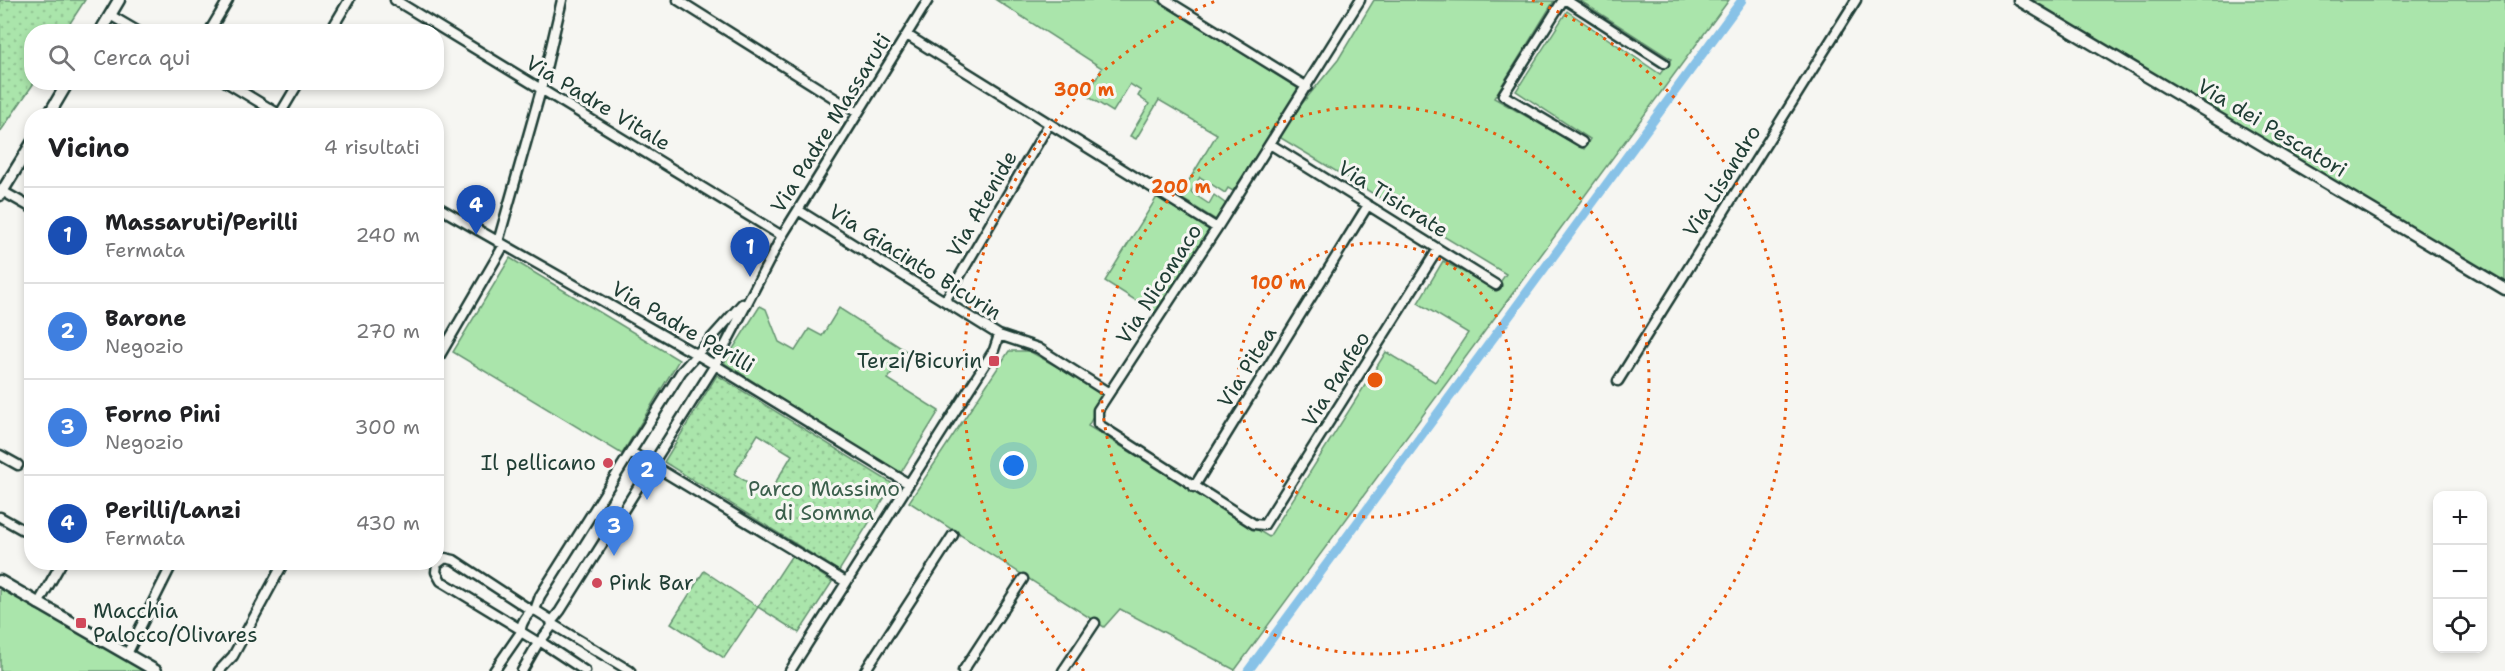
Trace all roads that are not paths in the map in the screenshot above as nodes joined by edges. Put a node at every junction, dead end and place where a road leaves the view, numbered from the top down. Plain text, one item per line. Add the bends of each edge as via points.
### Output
1 (119, 0) edge
2 (228, 0) edge
3 (349, 0) edge
4 (395, 0) edge
5 (562, 0) edge
6 (678, 0) edge
7 (928, 0) edge
8 (1166, 0) edge
9 (1565, 0) edge
10 (1856, 0) edge
11 (2019, 0) edge
12 (1355, 2) edge
13 (110, 15) junction
14 (105, 24) edge
15 (125, 24) edge
16 (214, 24) edge
17 (335, 24) edge
18 (434, 24) edge
19 (444, 30) edge
20 (907, 35) junction
21 (1664, 63) dead end
22 (1307, 87) junction
23 (63, 90) edge
24 (239, 90) edge
25 (295, 90) edge
26 (541, 90) junction
27 (53, 108) edge
28 (269, 108) edge
29 (285, 108) edge
30 (858, 113) junction
31 (1049, 124) junction
32 (1582, 142) dead end
33 (1270, 144) junction
34 (24, 156) edge
35 (1, 193) edge
36 (24, 204) edge
37 (1368, 205) junction
38 (798, 210) junction
39 (444, 211) edge
40 (1217, 228) junction
41 (782, 236) junction
42 (501, 243) junction
43 (1438, 249) junction
44 (1496, 285) dead end
45 (2505, 289) edge
46 (748, 298) junction
47 (945, 302) junction
48 (999, 335) junction
49 (444, 347) edge
50 (696, 354) junction
51 (715, 365) junction
52 (1618, 381) dead end
53 (1109, 393) junction
54 (631, 452) junction
55 (0, 455) edge
56 (18, 465) dead end
57 (653, 465) junction
58 (909, 484) junction
59 (1194, 487) junction
60 (0, 517) edge
61 (1262, 526) joint
62 (24, 530) edge
63 (953, 535) dead end
64 (444, 559) edge
65 (58, 570) edge
66 (168, 570) edge
67 (280, 570) edge
68 (436, 570) edge
69 (1023, 579) dead end
70 (0, 581) edge
71 (846, 582) junction
72 (39, 604) junction
73 (532, 612) junction
74 (551, 623) junction
75 (1095, 623) dead end
76 (521, 629) junction
77 (539, 642) junction
78 (127, 654) junction
79 (156, 671) edge
80 (219, 671) edge
81 (494, 671) edge
82 (522, 671) edge
83 (585, 671) edge
84 (630, 671) edge
85 (790, 671) edge
86 (865, 671) edge
87 (963, 671) edge
88 (1063, 671) edge

1 - 13 street
2 - 16 street
3 - 17 street
4 - 18 street, Via Padre Vitale
5 - 26 street
6 - 30 street
7 - 20 street, Via Padre Massaruti
8 - 22 street
9 - 21 street
9 - 32 street via 1503,95
10 - 52 street, Via Lisandro
11 - 45 street, Via dei Pescatori
12 - 22 street, Via Nicomaco
13 - 14 street
13 - 15 street
19 - 26 street, Via Padre Vitale
20 - 30 street, Via Padre Massaruti
20 - 31 street
22 - 33 street, Via Nicomaco
23 - 27 street
24 - 28 street
25 - 29 street
26 - 41 street, Via Padre Vitale
26 - 42 street
30 - 38 street, Via Padre Massaruti
31 - 40 street
31 - 47 street, Via Atenide
33 - 37 street, Via Tisicrate
33 - 40 street, Via Nicomaco
34 - 35 street
35 - 36 street
37 - 43 street, Via Tisicrate
37 - 59 street, Via Pitea
38 - 41 street, Via Padre Massaruti
38 - 47 street, Via Giacinto Bicurin
39 - 42 street, Via Padre Perilli
40 - 53 street, Via Nicomaco
41 - 46 street, Via Padre Massaruti
42 - 49 street
42 - 50 street, Via Padre Perilli
43 - 44 street, Via Tisicrate
43 - 61 street, Via Panfeo
46 - 50 street, Via Padre Massaruti
46 - 51 street, Via Padre Massaruti
47 - 48 street, Via Giacinto Bicurin
48 - 53 street, Via Giacinto Bicurin via 1038,348
48 - 58 street via 994,350
50 - 51 street, Via Padre Perilli
50 - 54 street, Via Padre Massaruti
51 - 57 street, Via Padre Massaruti
51 - 58 street, Via Padre Perilli
53 - 59 street, Via Nicomaco via 1096,413 1100,427
54 - 57 street
54 - 73 street, Via Padre Massaruti
55 - 56 street
57 - 71 street
57 - 74 street, Via Padre Massaruti
58 - 71 street
59 - 61 street, Via Nicomaco
60 - 62 street
63 - 86 street
64 - 73 street via 452,558
65 - 72 street
66 - 78 street
67 - 80 street via 233,656
68 - 76 street via 441,581
69 - 87 street
70 - 72 street
71 - 85 street
72 - 78 street
73 - 74 street
73 - 76 street, Via Padre Massaruti
74 - 77 street, Via Padre Massaruti
74 - 84 street
75 - 88 street
76 - 77 street
76 - 81 street, Via Padre Massaruti
77 - 82 street, Via Padre Massaruti
77 - 83 street
78 - 79 street

